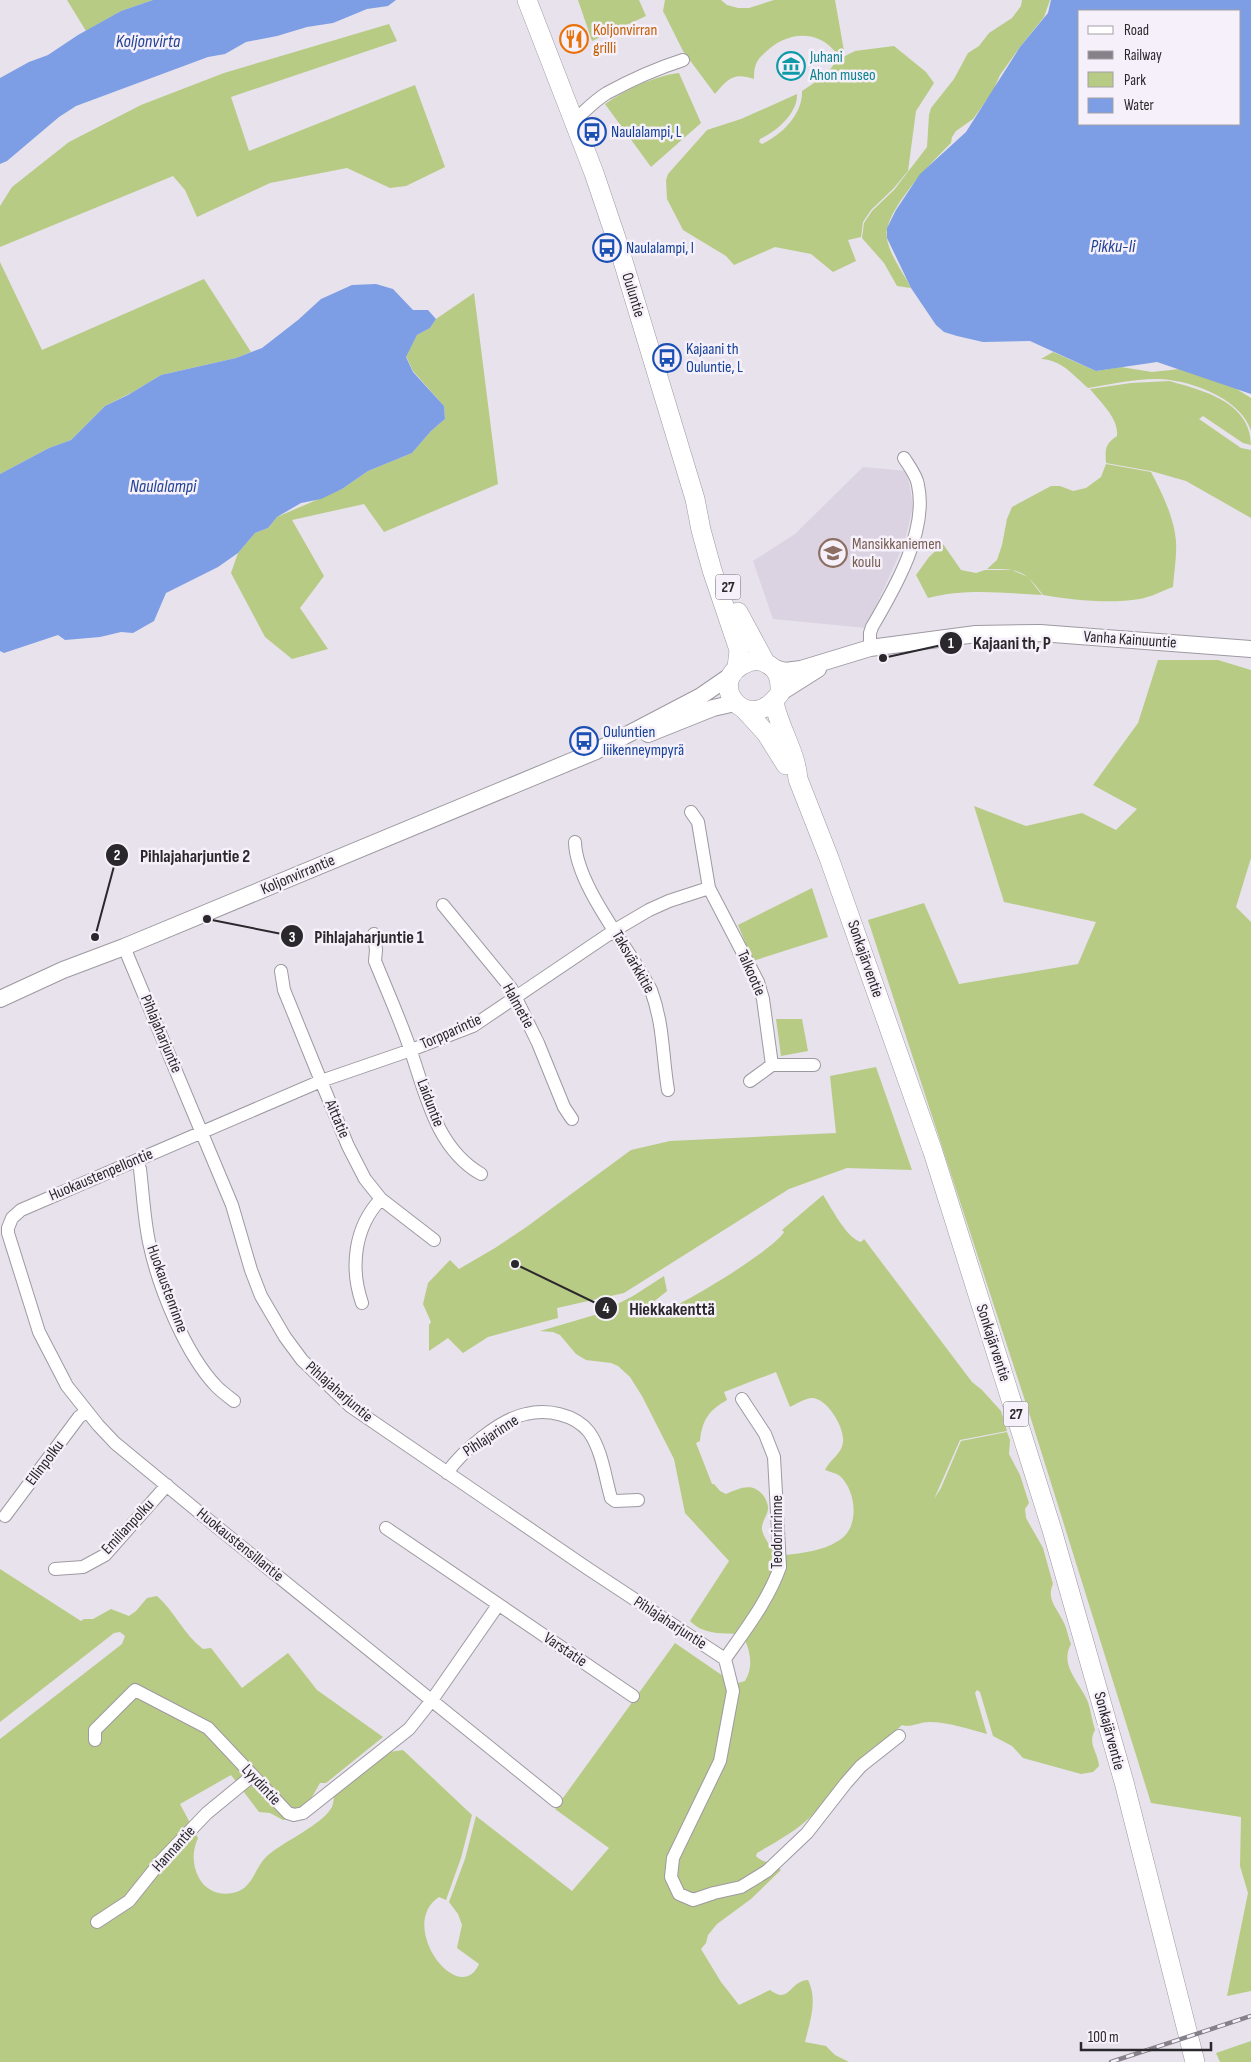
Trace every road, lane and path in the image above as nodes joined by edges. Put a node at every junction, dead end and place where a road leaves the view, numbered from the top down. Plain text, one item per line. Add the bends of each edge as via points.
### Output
1 (527, 0) edge
2 (684, 60) dead end
3 (574, 121) junction
4 (904, 458) dead end
5 (698, 508) junction
6 (870, 648) junction
7 (1251, 650) edge
8 (832, 661) junction
9 (770, 665) junction
10 (733, 672) junction
11 (777, 697) junction
12 (740, 707) junction
13 (596, 750) junction
14 (798, 779) junction
15 (691, 812) dead end
16 (575, 842) dead end
17 (709, 888) junction
18 (444, 905) dead end
19 (616, 930) junction
20 (374, 934) dead end
21 (124, 947) junction
22 (281, 972) dead end
23 (516, 997) junction
24 (0, 999) edge
25 (411, 1050) junction
26 (772, 1065) junction
27 (814, 1065) dead end
28 (750, 1081) dead end
29 (321, 1082) junction
30 (668, 1090) dead end
31 (572, 1119) dead end
32 (203, 1132) junction
33 (137, 1161) junction
34 (481, 1174) dead end
35 (381, 1199) junction
36 (8, 1228) joint
37 (434, 1240) dead end
38 (362, 1303) dead end
39 (742, 1399) dead end
40 (234, 1401) dead end
41 (86, 1412) junction
42 (447, 1473) junction
43 (167, 1485) junction
44 (638, 1500) dead end
45 (5, 1516) dead end
46 (386, 1528) dead end
47 (55, 1569) dead end
48 (498, 1605) junction
49 (725, 1659) junction
50 (632, 1696) dead end
51 (432, 1700) junction
52 (899, 1736) dead end
53 (95, 1740) dead end
54 (252, 1776) junction
55 (556, 1801) dead end
56 (97, 1922) dead end
57 (1194, 2062) edge

1 - 3 highway, Ouluntie / 27
2 - 3 street via 607,93
3 - 5 highway, Ouluntie / 27 via 616,238
4 - 6 street via 918,483 920,504 915,535 905,565 872,627
5 - 9 highway, Ouluntie / 27 via 732,600
5 - 10 highway, Ouluntie / 27 via 712,570 740,650
6 - 7 main road, Vanha Kainuuntie via 976,634 1040,633
6 - 8 main road, Vanha Kainuuntie
8 - 9 main road, Vanha Kainuuntie via 785,671
8 - 11 main road, Vanha Kainuuntie
9 - 10 highway via 751,661
9 - 11 highway via 779,676
10 - 12 highway via 728,686 730,695
10 - 13 main road, Koljonvirrantie via 688,704
11 - 12 highway via 761,709
11 - 14 highway, Sonkajärventie / 27 via 782,731 797,766
12 - 13 main road, Koljonvirrantie via 723,705 662,730
12 - 14 highway, Sonkajärventie / 27 via 766,733 790,772
13 - 21 main road, Koljonvirrantie
14 - 57 highway, Sonkajärventie / 27 via 933,1152 1052,1530 1124,1782
15 - 17 street, Talkootie via 698,822
16 - 19 street, Taksvärkkitie via 576,856 584,877
17 - 19 street, Torpparintie via 669,901
17 - 26 street, Talkootie via 758,982
18 - 23 street, Halmetie
19 - 23 street, Torpparintie
19 - 30 street, Taksvärkkitie via 645,978 656,1005
20 - 25 street, Laiduntie via 375,961
21 - 24 main road, Koljonvirrantie
21 - 32 street, Pihlajaharjuntie
22 - 29 street, Aittatie via 284,990
23 - 25 street, Torpparintie via 473,1026
23 - 31 street, Halmetie
25 - 29 street, Torpparintie
25 - 34 street, Laiduntie via 441,1131 462,1160
26 - 27 street
26 - 28 street
29 - 32 street, Torpparintie
29 - 35 street, Aittatie via 357,1164
32 - 33 street, Huokaustenpellontie
32 - 42 street, Pihlajaharjuntie via 232,1205 261,1296 285,1337 302,1360 350,1406
33 - 36 street, Huokaustenpellontie via 21,1210 12,1218
33 - 40 street, Huokaustenrinne via 149,1243 173,1312 198,1361 216,1387
35 - 37 street, Aittatie
35 - 38 street via 366,1220 356,1250 356,1276
36 - 41 street, Huokaustensillantie via 39,1332 67,1386
39 - 49 street, Teodorinrinne via 765,1434 774,1457 780,1567 775,1582
41 - 43 street, Huokaustensillantie via 115,1443
41 - 45 street, Ellinpolku
42 - 44 street, Pihlajarinne via 458,1458 497,1428 525,1414 550,1412 576,1420 590,1434 601,1459 611,1498 615,1501
42 - 49 street, Pihlajaharjuntie
43 - 47 street, Emilianpolku via 105,1555 83,1567
43 - 51 street, Huokaustensillantie
46 - 48 street, Varstatie
48 - 50 street, Varstatie
48 - 51 street
49 - 52 street via 733,1691 720,1761 673,1858 671,1877 680,1894 693,1900 741,1887 767,1871 806,1833 851,1777
51 - 54 street, Lyydintie via 409,1729 303,1813 294,1816 288,1812
51 - 55 street, Huokaustensillantie
53 - 54 street, Lyydintie via 95,1730 135,1690 208,1728
54 - 56 street, Hannantie via 207,1812 129,1901

